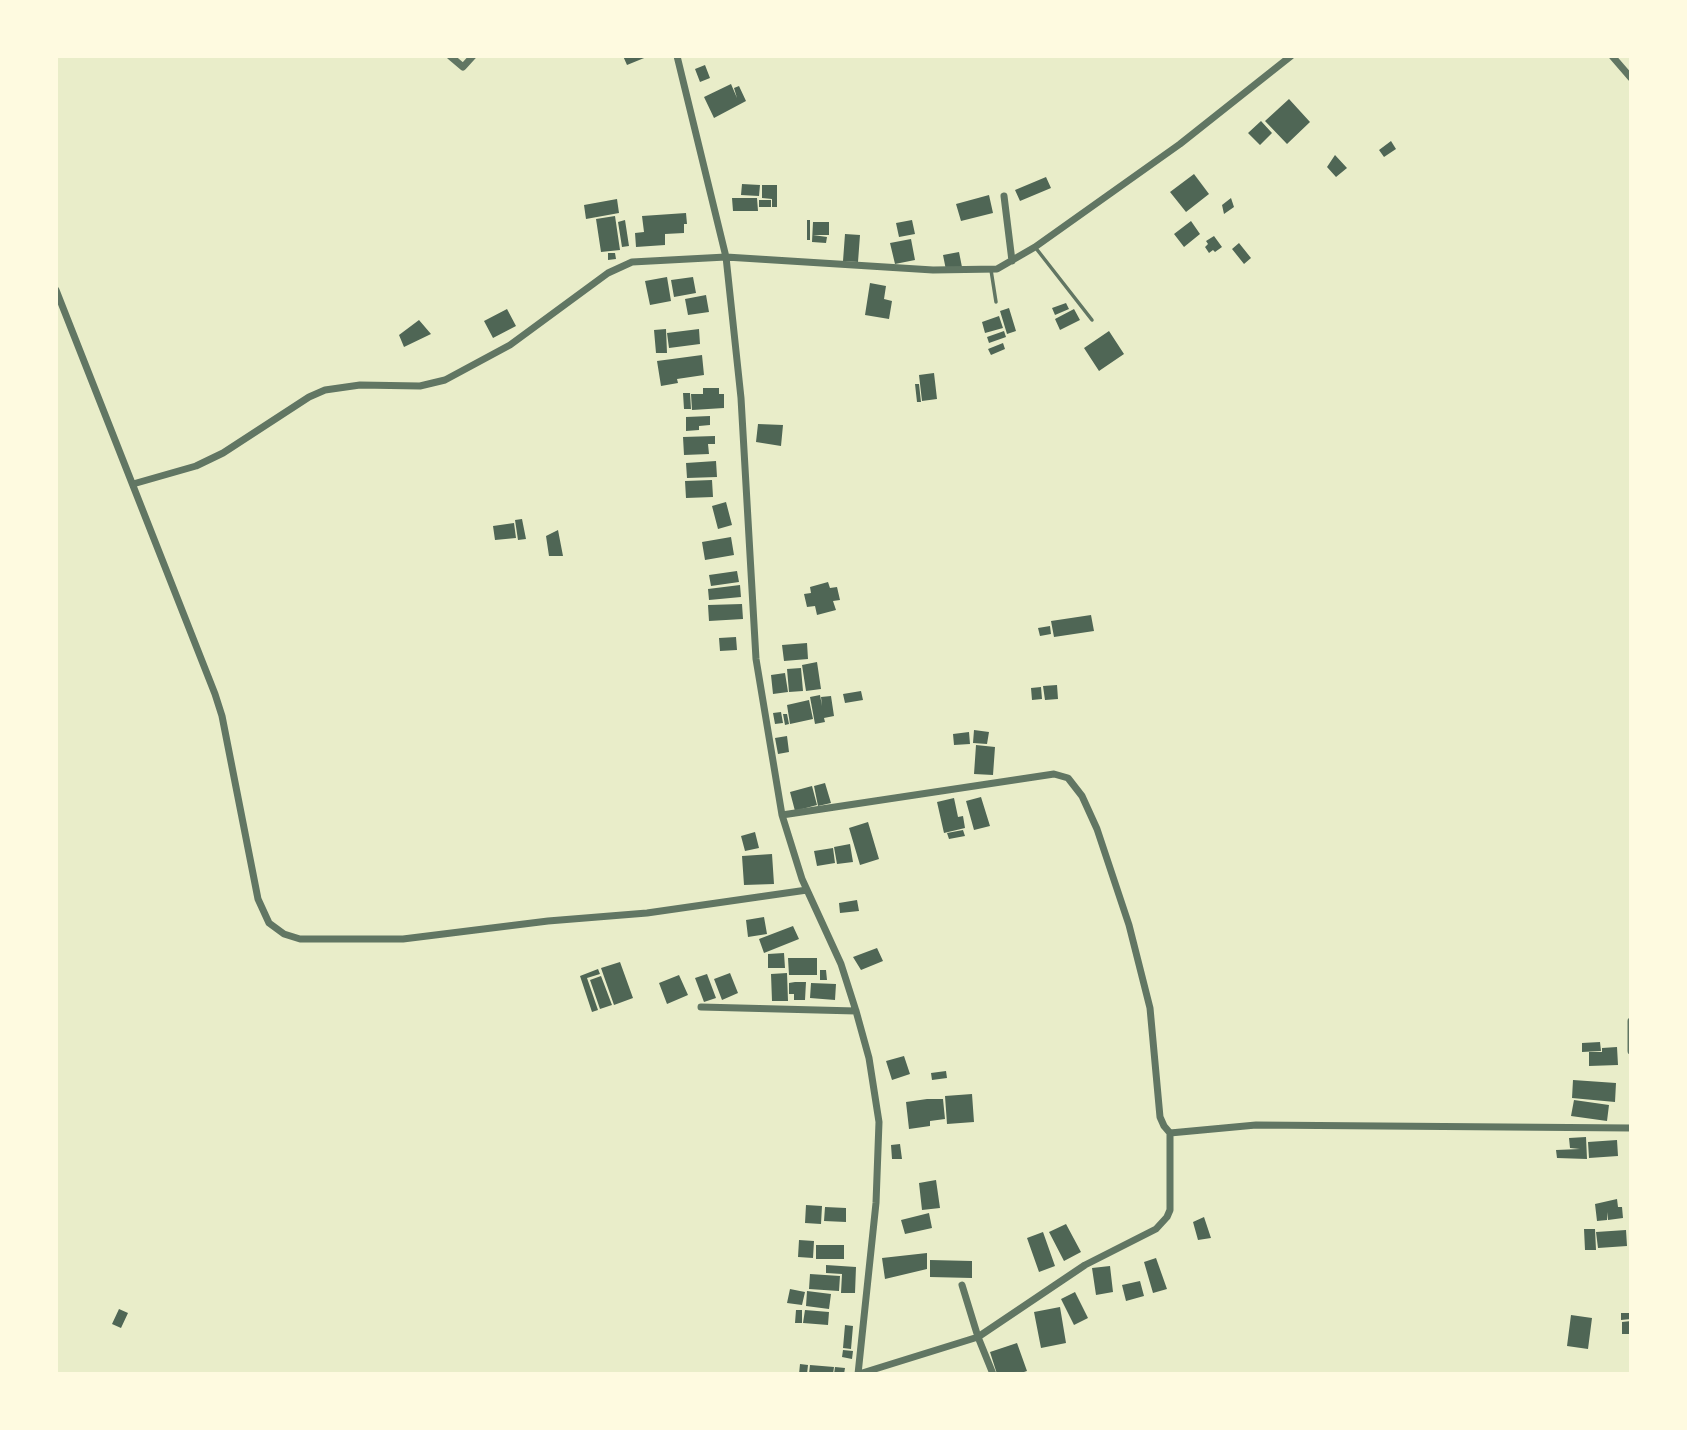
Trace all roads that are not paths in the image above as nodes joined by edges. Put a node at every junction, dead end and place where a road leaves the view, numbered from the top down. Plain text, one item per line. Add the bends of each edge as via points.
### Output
1 (450, 56) edge
2 (473, 56) edge
3 (677, 56) edge
4 (1291, 56) edge
5 (1612, 56) edge
6 (1631, 78) edge
7 (1004, 196) dead end
8 (1035, 247) junction
9 (726, 257) junction
10 (1012, 261) junction
11 (991, 270) junction
12 (56, 290) edge
13 (996, 302) dead end
14 (1092, 320) dead end
15 (133, 484) junction
16 (782, 815) junction
17 (807, 890) junction
18 (701, 1007) dead end
19 (856, 1011) junction
20 (1631, 1021) edge
21 (1631, 1051) edge
22 (1631, 1128) edge
23 (1170, 1133) junction
24 (962, 1285) dead end
25 (978, 1337) junction
26 (858, 1374) edge
27 (993, 1374) edge

1 - 2 street via 463,67
3 - 9 street
4 - 8 street via 1180,144
5 - 6 street
7 - 10 street
8 - 10 street
8 - 14 lane
9 - 11 street
9 - 15 street via 647,260 620,267 510,345 446,380 420,386 360,385 325,390 223,453
9 - 16 street via 741,398 756,659
10 - 11 street
11 - 13 lane
12 - 15 street
15 - 17 street via 222,716 258,898 269,923 284,934 300,939 403,939 648,913
16 - 17 street
16 - 23 street via 1054,774 1068,778 1097,829 1129,925 1150,1008 1160,1117
17 - 19 street via 841,964
18 - 19 street
19 - 26 street via 879,1122 876,1203
20 - 21 street
22 - 23 street via 1293,1124
23 - 25 street via 1170,1210 1163,1223 1084,1265
24 - 25 street
25 - 26 street
25 - 27 street

